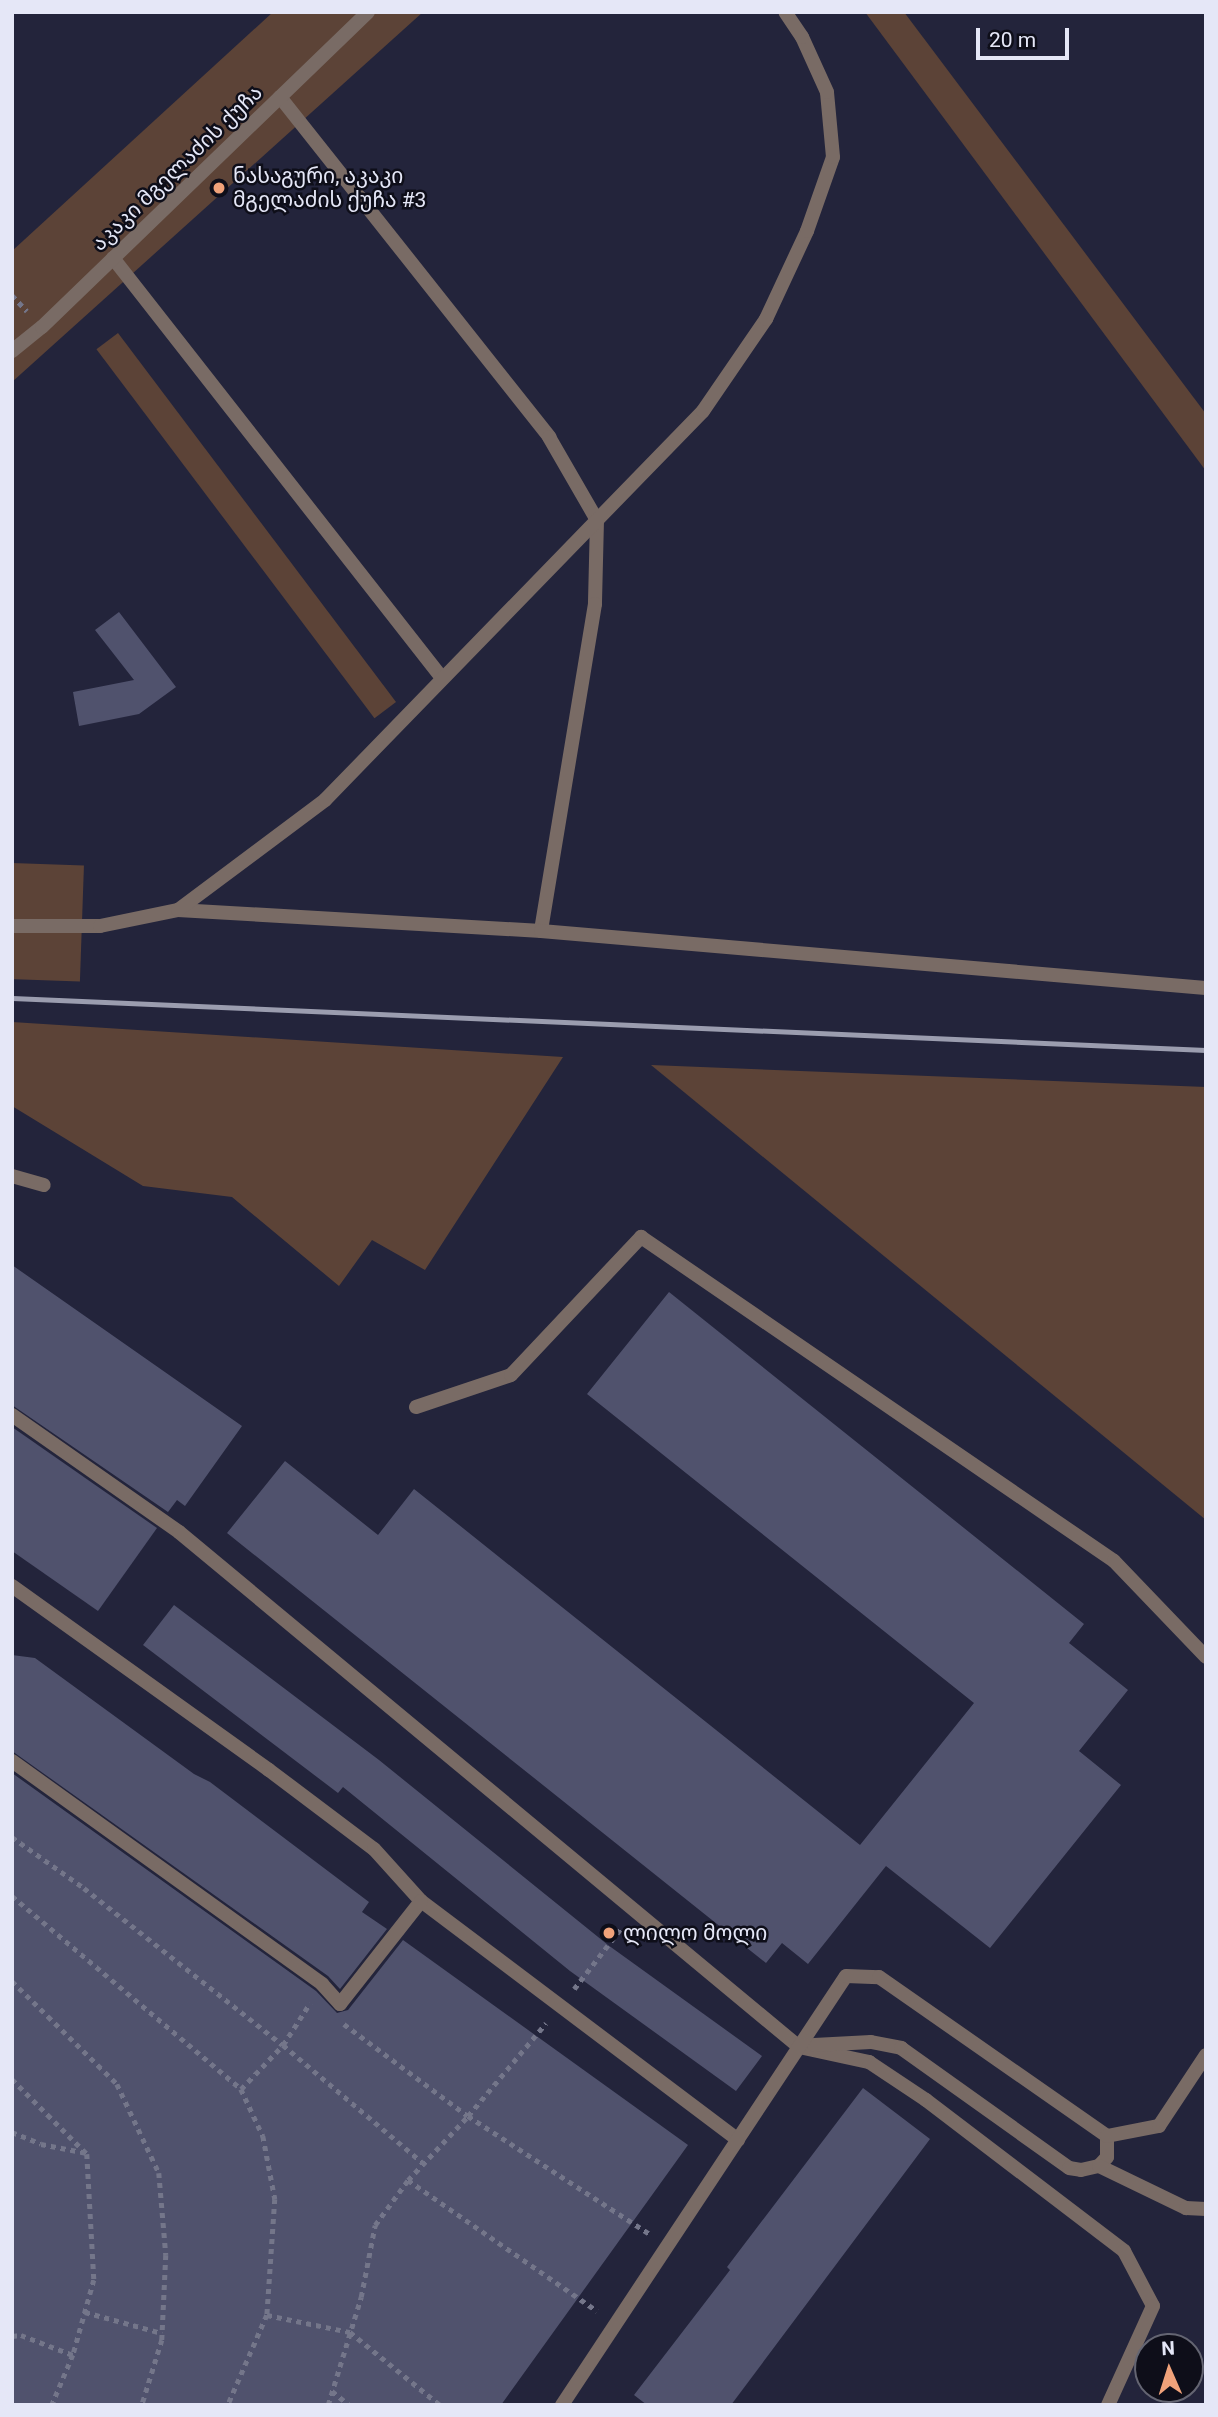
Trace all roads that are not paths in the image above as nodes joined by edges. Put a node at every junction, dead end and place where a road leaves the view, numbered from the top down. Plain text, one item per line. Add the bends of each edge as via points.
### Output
1 (368, 12) edge
2 (785, 12) edge
3 (280, 97) junction
4 (113, 258) junction
5 (12, 351) edge
6 (597, 520) junction
7 (442, 678) junction
8 (178, 910) junction
9 (12, 926) edge
10 (541, 931) junction
11 (1206, 988) edge
12 (12, 1177) edge
13 (44, 1185) dead end
14 (416, 1407) dead end
15 (12, 1415) edge
16 (12, 1586) edge
17 (1206, 1657) edge
18 (12, 1761) edge
19 (421, 1901) junction
20 (799, 2047) junction
21 (1206, 2055) edge
22 (1107, 2136) junction
23 (738, 2140) junction
24 (1099, 2166) junction
25 (1206, 2209) edge
26 (562, 2405) edge
27 (1108, 2405) edge

1 - 3 street, აკაკი მგელაძის ქუჩა
2 - 6 street via 827,92 833,157 807,230 766,320 703,411
3 - 4 street, აკაკი მგელაძის ქუჩა
3 - 6 street via 549,437
4 - 5 street, აკაკი მგელაძის ქუჩა
4 - 7 street
6 - 7 street
6 - 10 street via 595,604
7 - 8 street via 325,800
8 - 9 street via 100,926
8 - 10 street
10 - 11 street
12 - 13 street
14 - 17 street via 511,1376 641,1237 1114,1561
15 - 20 street via 179,1532
16 - 19 street via 374,1849
18 - 19 street via 322,1984 340,2004
19 - 23 street
20 - 22 street via 846,1976 878,1977
20 - 23 street
20 - 24 street via 872,2042 901,2048 1069,2168
20 - 27 street via 869,2062 1124,2251 1153,2306
21 - 22 street via 1159,2126
22 - 24 street via 1107,2157
23 - 26 street
24 - 25 street via 1186,2208

